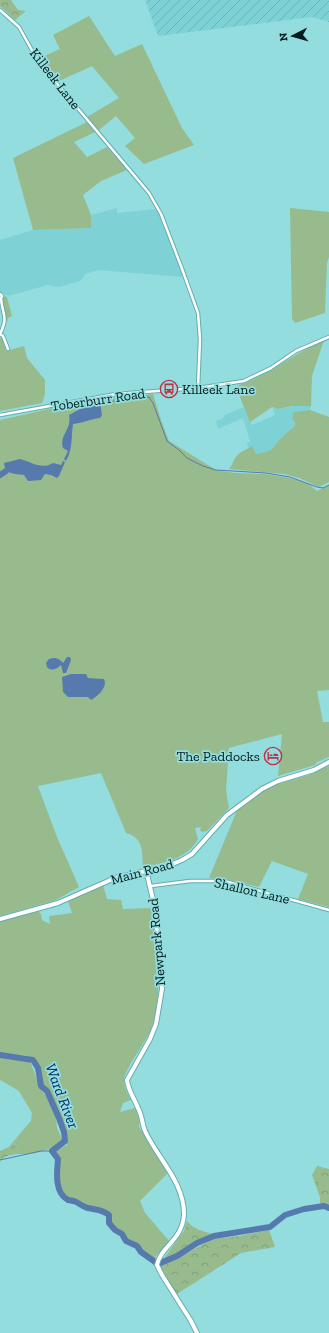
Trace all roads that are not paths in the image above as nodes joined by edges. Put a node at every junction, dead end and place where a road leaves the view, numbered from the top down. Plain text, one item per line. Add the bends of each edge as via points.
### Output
1 (0, 10) edge
2 (0, 294) edge
3 (0, 334) edge
4 (329, 337) edge
5 (3, 347) dead end
6 (198, 388) junction
7 (0, 416) edge
8 (329, 762) edge
9 (146, 870) junction
10 (151, 886) junction
11 (329, 910) edge
12 (0, 919) edge
13 (198, 1333) edge

1 - 6 street, Killeek Lane via 19,28 48,73 159,208 198,313
2 - 3 street via 5,316
3 - 5 street via 7,348
4 - 6 street, Toberburr Road via 296,351 271,368 244,381
6 - 7 street, Toberburr Road via 116,394
8 - 9 main road, Main Road via 262,789 227,815 188,856 168,866
9 - 10 main road, Newpark Road
9 - 12 main road, Main Road via 115,878 49,906
10 - 11 street, Shallon Lane via 224,881
10 - 13 main road, Newpark Road via 162,979 161,996 156,1024 150,1039 126,1080 141,1114 145,1131 176,1182 181,1198 184,1213 181,1228 157,1263

